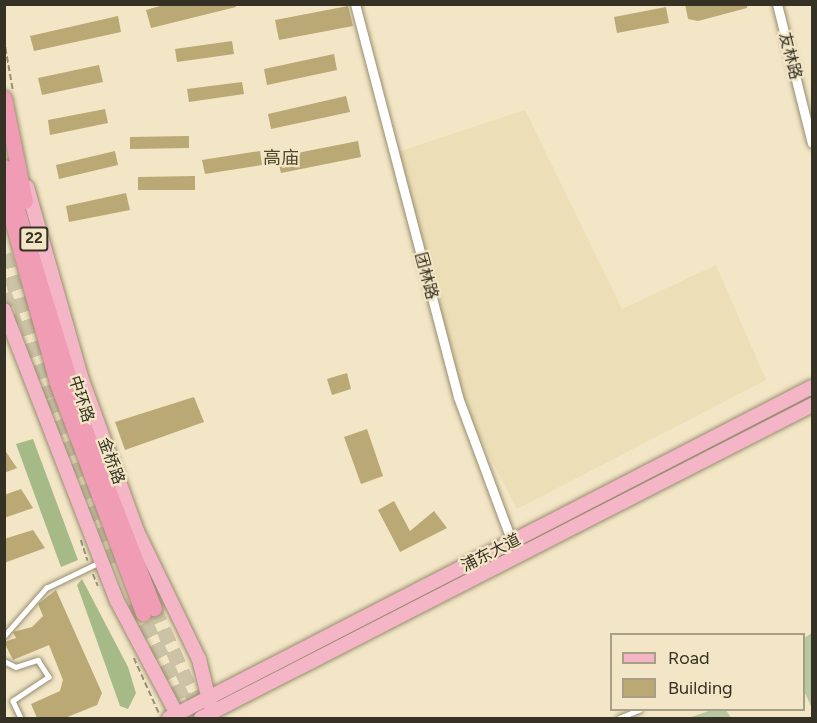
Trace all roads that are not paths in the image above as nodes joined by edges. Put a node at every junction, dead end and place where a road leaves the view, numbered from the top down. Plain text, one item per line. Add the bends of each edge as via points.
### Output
1 (355, 4) edge
2 (777, 4) edge
3 (7, 96) edge
4 (813, 143) edge
5 (4, 167) edge
6 (4, 190) edge
7 (4, 310) tunnel mouth
8 (68, 379) junction
9 (813, 387) edge
10 (813, 405) edge
11 (512, 542) junction
12 (101, 562) junction
13 (4, 636) edge
14 (4, 661) edge
15 (210, 697) junction
16 (637, 711) edge
17 (206, 716) edge
18 (21, 718) edge
19 (174, 718) edge
20 (620, 718) edge

1 - 11 street, 团林路 via 458,397
2 - 4 street, 友林路
3 - 8 highway, 22
3 - 15 main road, 金桥路 via 81,377 137,531 199,659
5 - 8 highway
6 - 8 highway, 中环路 via 57,382 149,611
7 - 12 main road
9 - 11 main road, 浦东大道
10 - 17 main road, 浦东大道
11 - 15 main road, 浦东大道
12 - 13 lane via 46,588
12 - 19 main road
14 - 18 lane via 16,668 38,660 49,677 13,700
15 - 17 main road, 金桥路
15 - 19 main road, 浦东大道
16 - 20 lane

